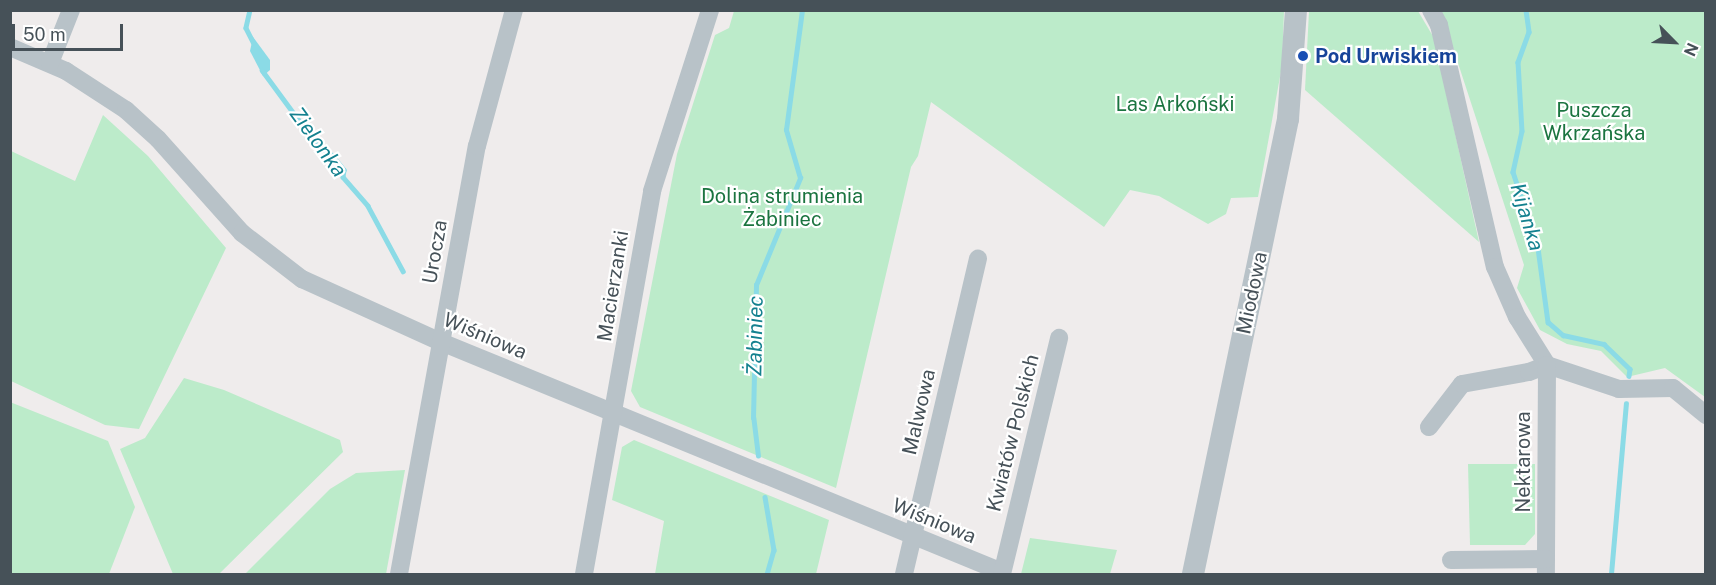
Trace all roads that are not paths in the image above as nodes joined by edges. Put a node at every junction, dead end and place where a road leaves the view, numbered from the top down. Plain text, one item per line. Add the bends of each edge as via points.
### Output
1 (71, 10) edge
2 (514, 10) edge
3 (710, 10) edge
4 (1296, 10) edge
5 (1431, 10) edge
6 (10, 47) edge
7 (50, 63) junction
8 (978, 259) dead end
9 (1059, 338) dead end
10 (441, 342) junction
11 (1547, 365) junction
12 (614, 414) junction
13 (1706, 415) edge
14 (1429, 427) dead end
15 (913, 537) junction
16 (1451, 560) dead end
17 (1546, 567) edge
18 (1002, 573) edge
19 (399, 574) edge
20 (584, 574) edge
21 (904, 574) edge
22 (1193, 574) edge

1 - 7 street
2 - 10 street, Urocza via 481,124
3 - 12 street, Macierzanki via 655,180
4 - 22 street, Miodowa via 1288,119
5 - 11 street via 1439,25 1495,267 1517,317
6 - 7 street, Wiśniowa
7 - 10 street, Wiśniowa via 98,90 141,123 242,233 279,264 345,301
8 - 15 street, Malwowa
9 - 18 street, Kwiatów Polskich
10 - 12 street, Wiśniowa
10 - 19 street, Urocza
11 - 13 street via 1619,389 1673,388
11 - 14 street via 1462,384
11 - 17 street, Nektarowa
12 - 15 street, Wiśniowa
12 - 20 street, Macierzanki
15 - 18 street, Wiśniowa
15 - 21 street, Malwowa
16 - 17 street, Nektarowa

